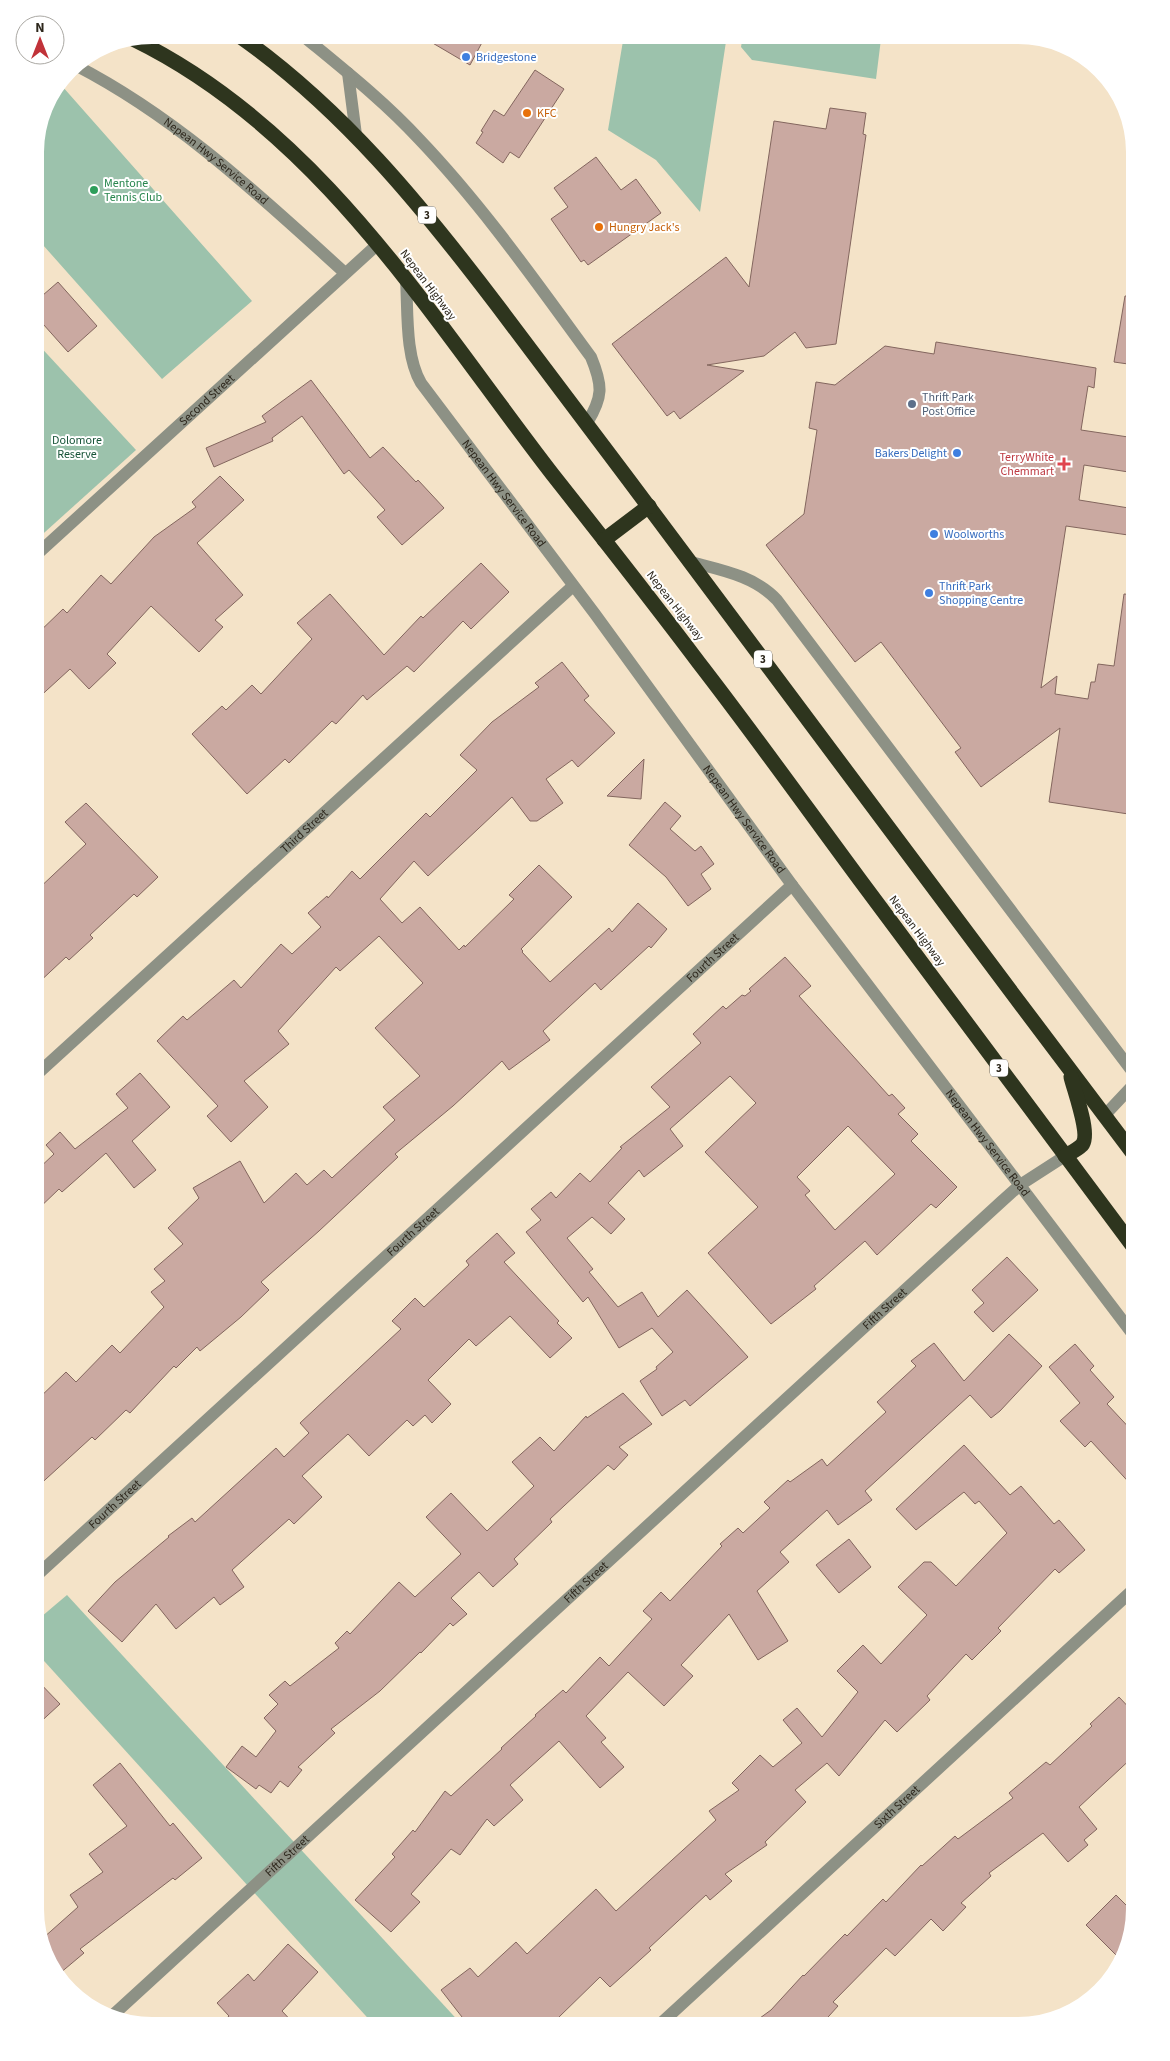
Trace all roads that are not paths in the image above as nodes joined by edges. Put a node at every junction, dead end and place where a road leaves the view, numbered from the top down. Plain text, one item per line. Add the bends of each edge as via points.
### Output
1 (143, 44) edge
2 (250, 44) edge
3 (313, 44) edge
4 (83, 69) edge
5 (348, 73) junction
6 (356, 135) junction
7 (378, 244) junction
8 (345, 273) junction
9 (406, 279) junction
10 (587, 423) junction
11 (649, 506) junction
12 (604, 540) junction
13 (44, 548) edge
14 (691, 562) junction
15 (573, 586) junction
16 (792, 885) junction
17 (1126, 1063) edge
18 (44, 1068) edge
19 (1069, 1068) junction
20 (1126, 1093) edge
21 (1104, 1116) junction
22 (1126, 1144) edge
23 (1065, 1156) junction
24 (1020, 1185) junction
25 (1126, 1237) edge
26 (1126, 1326) edge
27 (44, 1569) edge
28 (1126, 1596) edge
29 (117, 2012) edge
30 (668, 2017) edge

1 - 7 highway, Nepean Highway / 3 via 192,71 248,113 308,166
2 - 6 highway, 3 via 321,101
3 - 5 street
4 - 8 street, Nepean Hwy Service Road via 131,96 192,139 252,188
5 - 6 street
5 - 10 street via 418,137 477,205 591,357 600,397
6 - 10 highway, 3 via 443,234
7 - 8 street, Second Street
7 - 9 highway, Nepean Highway / 3
8 - 13 street, Second Street
9 - 12 highway, Nepean Highway / 3
9 - 15 street, Nepean Hwy Service Road via 411,347 421,384
10 - 11 highway, 3
11 - 12 highway
11 - 14 highway, 3
12 - 23 highway, Nepean Highway / 3 via 700,664
14 - 17 street via 746,578 777,600
14 - 19 highway, 3
15 - 16 street, Nepean Hwy Service Road
15 - 18 street, Third Street
16 - 24 street, Nepean Hwy Service Road
16 - 27 street, Fourth Street
19 - 21 highway, 3
19 - 23 highway via 1084,1125 1084,1139 1082,1145
20 - 21 street
21 - 22 highway, 3
23 - 24 street, Fifth Street
23 - 25 highway, Nepean Highway / 3
24 - 26 street, Nepean Hwy Service Road
24 - 29 street, Fifth Street
28 - 30 street, Sixth Street

